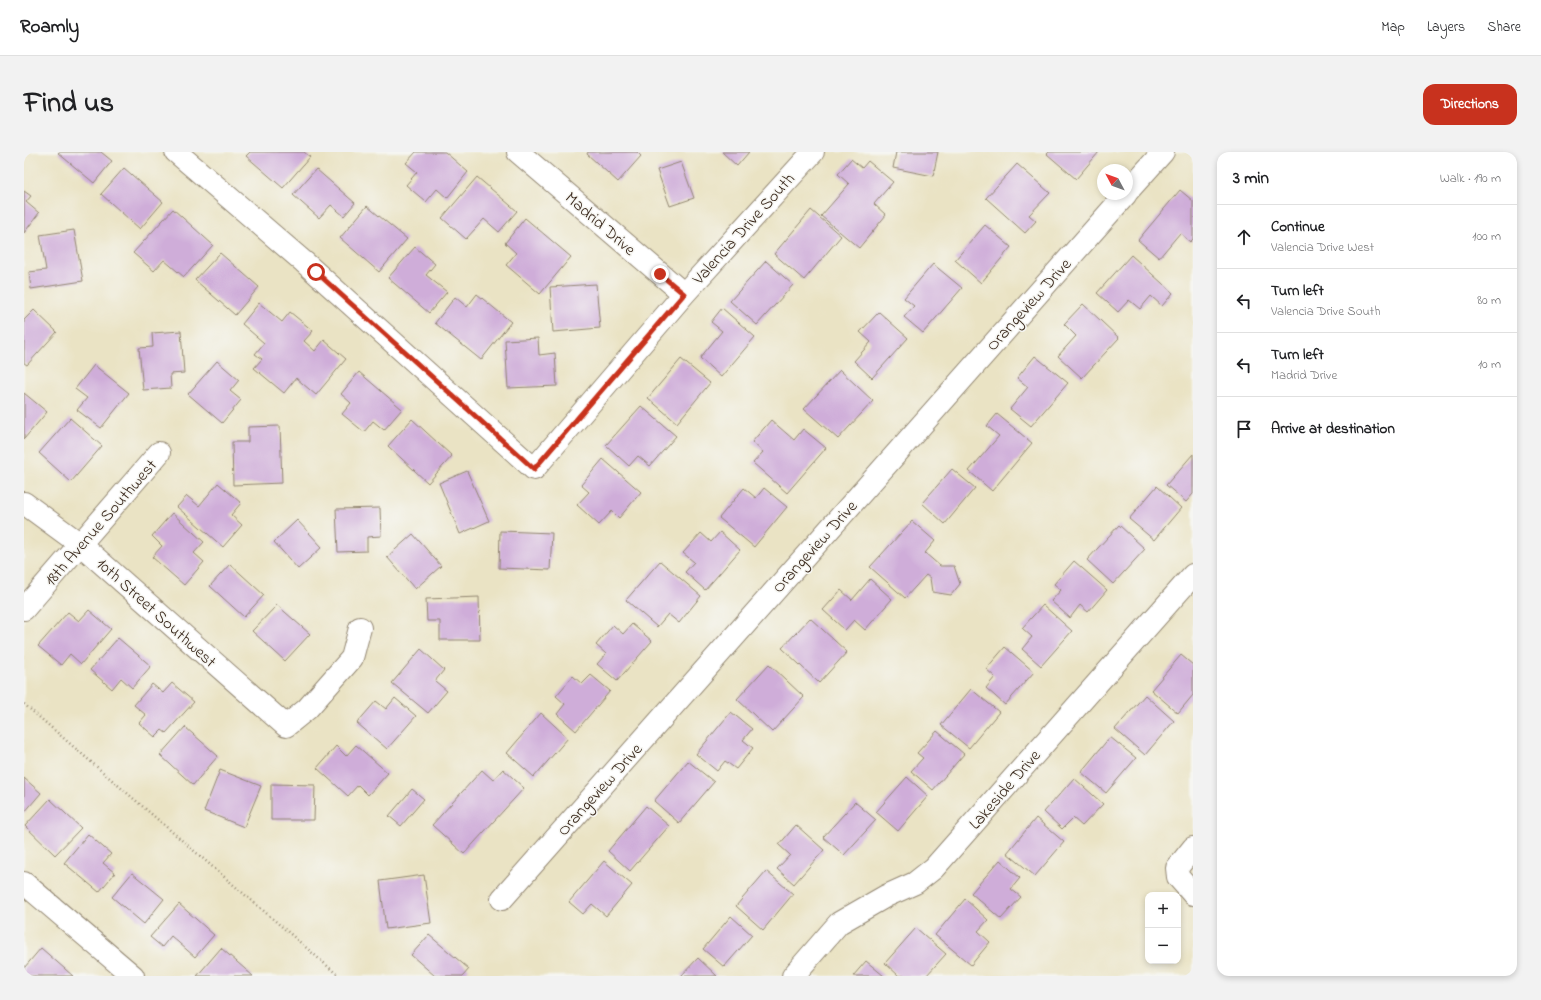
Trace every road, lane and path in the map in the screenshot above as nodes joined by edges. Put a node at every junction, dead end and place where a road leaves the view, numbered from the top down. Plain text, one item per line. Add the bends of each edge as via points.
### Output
1 (176, 152) edge
2 (518, 152) edge
3 (813, 152) edge
4 (1163, 152) edge
5 (1133, 185) edge
6 (1120, 200) edge
7 (684, 294) junction
8 (159, 453) dead end
9 (24, 503) edge
10 (80, 544) junction
11 (1193, 575) edge
12 (24, 609) edge
13 (360, 628) dead end
14 (24, 704) edge
15 (1193, 848) edge
16 (24, 883) edge
17 (1193, 894) edge
18 (502, 899) dead end
19 (133, 976) edge
20 (339, 976) edge
21 (793, 976) edge

1 - 7 street, Valencia Drive South via 304,262 534,469
2 - 7 street, Madrid Drive
3 - 7 street, Valencia Drive South
4 - 5 street, Orangeview Drive
6 - 18 street, Orangeview Drive
8 - 10 street, 18th Avenue Southwest
9 - 10 street, 10th Street Southwest
10 - 12 street, 18th Avenue Southwest
10 - 13 street, 10th Street Southwest via 286,726 307,709 352,658
11 - 21 street, Lakeside Drive via 934,868 915,883 886,896 839,923
14 - 20 path
15 - 17 street via 1177,868 1178,877
16 - 19 street

